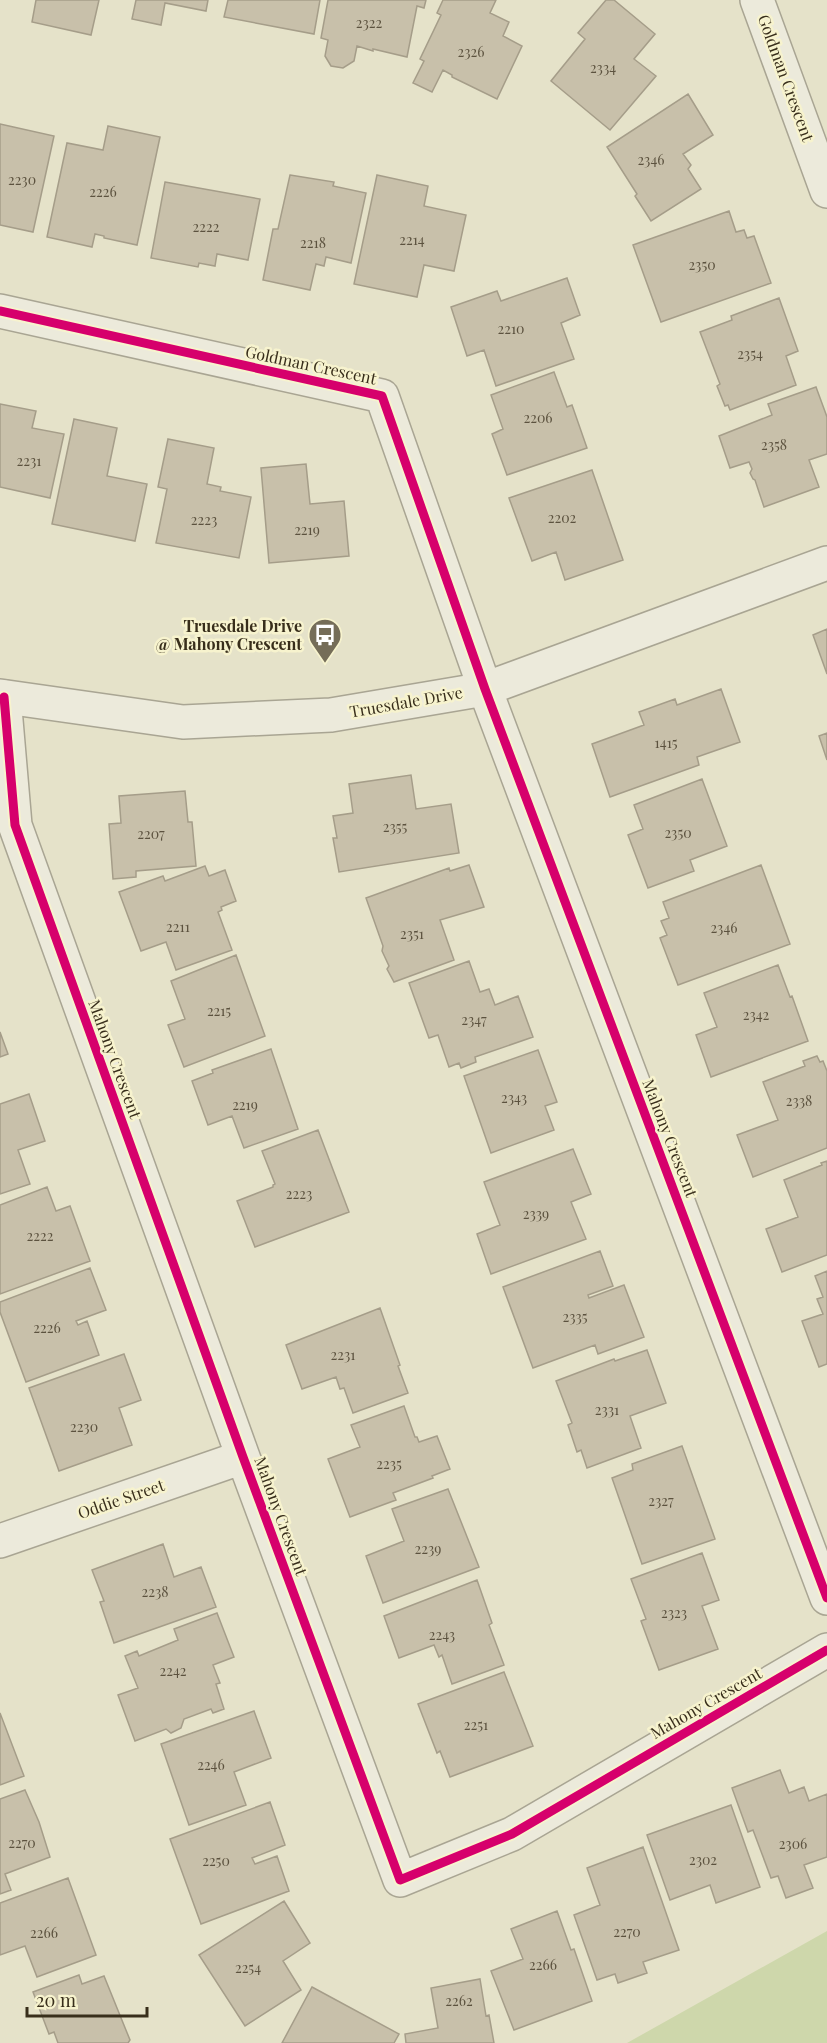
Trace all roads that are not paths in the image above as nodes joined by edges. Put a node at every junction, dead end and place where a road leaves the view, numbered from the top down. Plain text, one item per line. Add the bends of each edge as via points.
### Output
1 (757, 0) edge
2 (827, 190) edge
3 (0, 311) edge
4 (827, 563) edge
5 (485, 689) junction
6 (2, 697) edge
7 (243, 1457) junction
8 (0, 1541) edge
9 (827, 1598) edge
10 (827, 1650) edge

1 - 2 street, Goldman Crescent
3 - 5 street, Goldman Crescent via 381,396
4 - 5 street, Truesdale Drive
5 - 6 street, Truesdale Drive via 331,715 183,722
5 - 9 street, Mahony Crescent
6 - 7 street, Mahony Crescent via 15,825
7 - 8 street, Oddie Street
7 - 10 street, Mahony Crescent via 400,1880 512,1834

